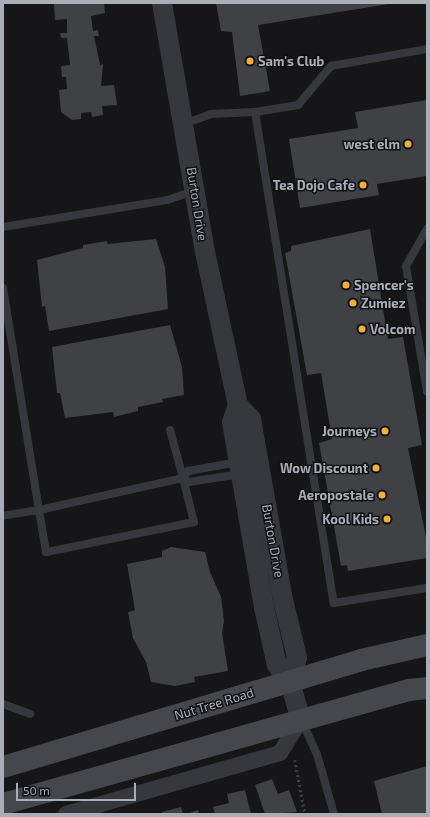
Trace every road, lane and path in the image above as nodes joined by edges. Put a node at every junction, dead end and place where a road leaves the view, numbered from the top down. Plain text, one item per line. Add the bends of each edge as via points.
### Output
1 (162, 3) edge
2 (427, 49) edge
3 (255, 112) junction
4 (184, 124) junction
5 (195, 191) junction
6 (3, 227) edge
7 (427, 229) edge
8 (3, 288) edge
9 (427, 391) edge
10 (238, 405) junction
11 (170, 430) dead end
12 (239, 468) junction
13 (183, 478) junction
14 (39, 510) junction
15 (3, 516) edge
16 (427, 588) edge
17 (427, 645) edge
18 (290, 682) junction
19 (427, 688) edge
20 (3, 704) edge
21 (30, 714) dead end
22 (302, 720) junction
23 (294, 756) dead end
24 (3, 767) edge
25 (3, 804) edge
26 (66, 814) edge
27 (305, 814) edge
28 (334, 814) edge

1 - 4 street, Burton Drive
2 - 3 lane via 331,66 298,105
3 - 4 lane via 211,114
3 - 16 lane via 334,603
4 - 5 street, Burton Drive
5 - 6 lane via 168,200
5 - 10 street, Burton Drive via 204,247
7 - 9 lane via 406,266
8 - 14 lane
10 - 12 street, Burton Drive via 232,422
10 - 18 street, Burton Drive via 251,419 283,600 297,657
11 - 13 lane
12 - 13 lane via 189,482
12 - 13 lane via 188,471
12 - 18 street, Burton Drive via 264,607 276,658
13 - 14 lane
13 - 14 lane via 194,522 46,552
14 - 15 lane
17 - 18 main road, Nut Tree Road via 361,660
18 - 22 street, Burton Drive
18 - 24 main road, Nut Tree Road
19 - 22 main road
20 - 21 lane
22 - 25 main road
22 - 26 street via 280,753
22 - 28 lane via 317,754
23 - 27 path

